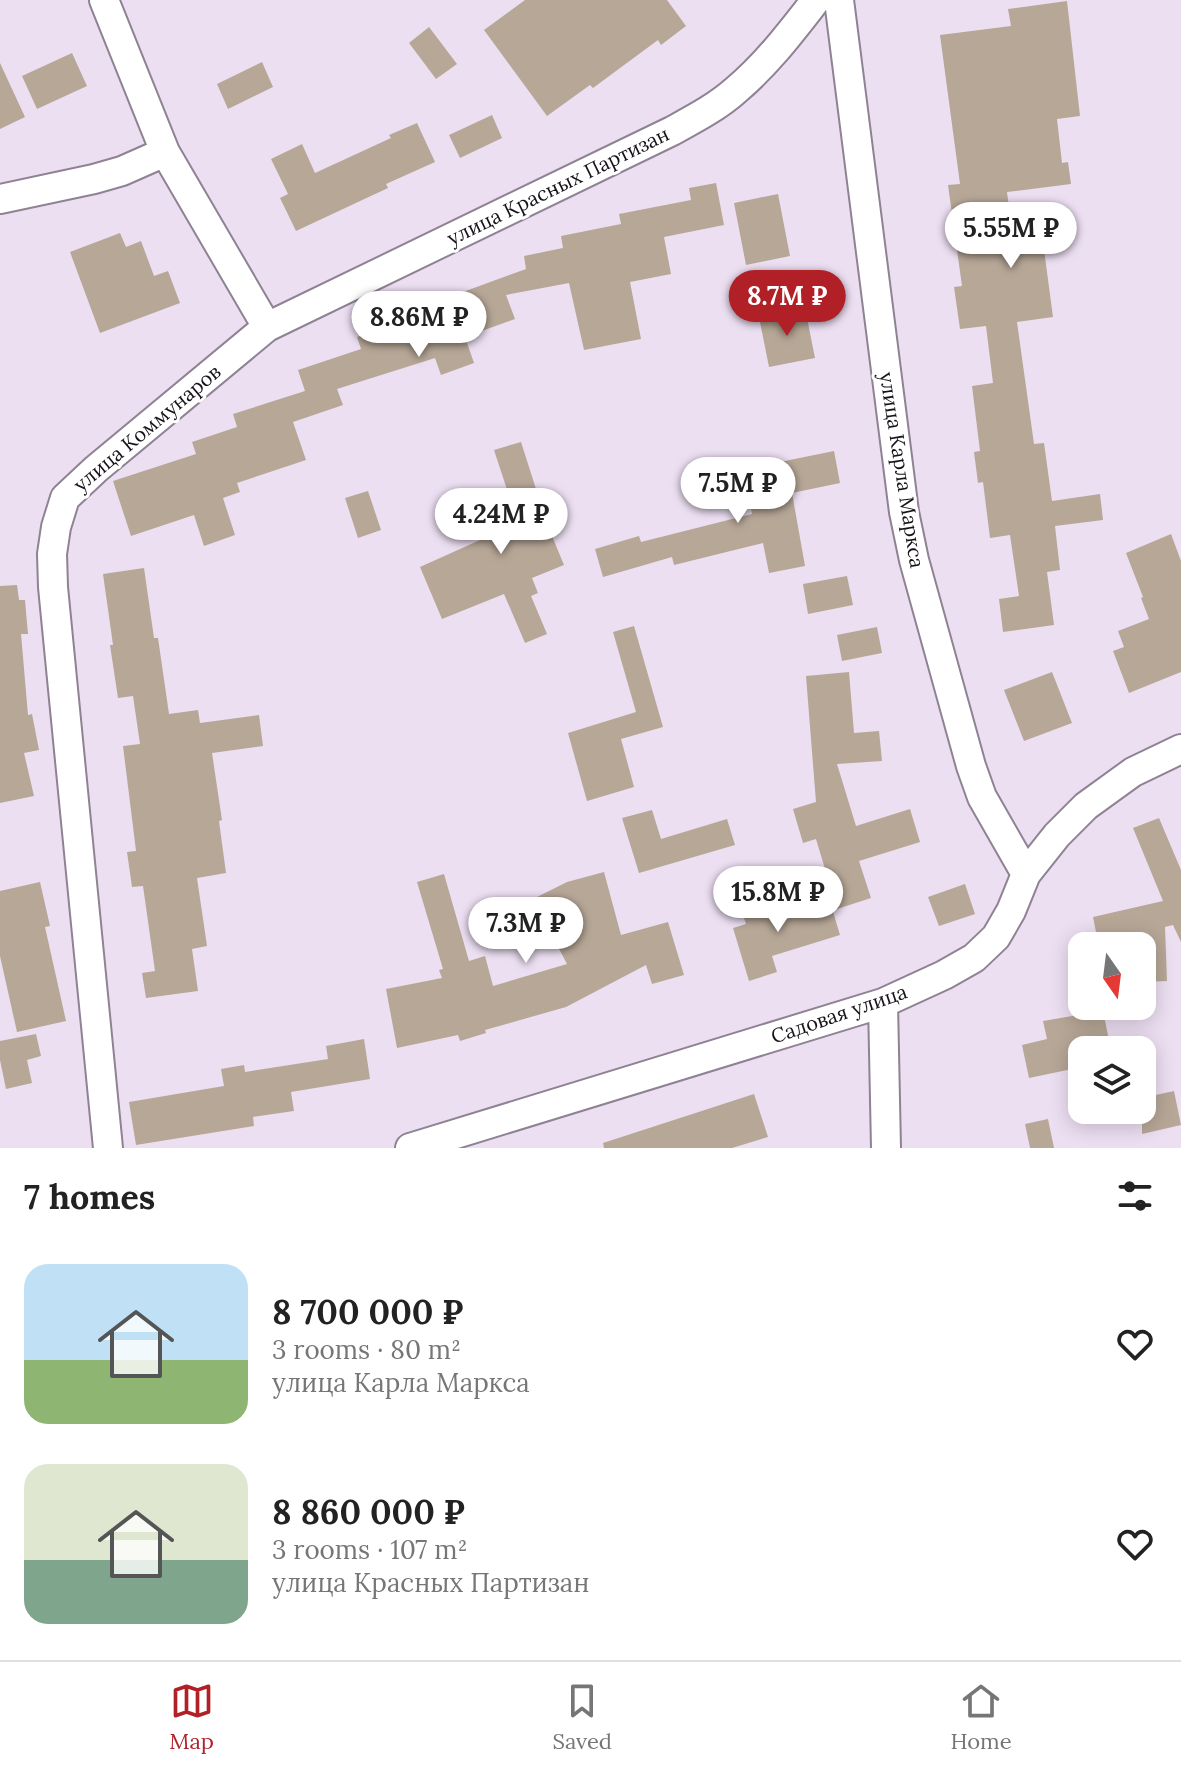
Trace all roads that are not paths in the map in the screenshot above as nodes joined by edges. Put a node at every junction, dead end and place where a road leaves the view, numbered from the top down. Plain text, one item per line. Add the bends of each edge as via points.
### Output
1 (104, 0) edge
2 (816, 0) edge
3 (839, 0) edge
4 (165, 152) junction
5 (0, 199) edge
6 (267, 327) junction
7 (1181, 749) edge
8 (1026, 874) junction
9 (883, 1003) junction
10 (108, 1148) edge
11 (410, 1148) edge
12 (886, 1148) edge

1 - 4 street
2 - 6 street, улица Красных Партизан via 773,55 706,112
3 - 8 street, улица Карла Маркса via 914,560 982,797
4 - 5 street via 94,179
4 - 6 street
6 - 10 street, улица Коммунаров via 65,498 56,527 53,587
7 - 8 street, Садовая улица via 1133,772 1086,806
8 - 9 street, Садовая улица via 996,937 974,958
9 - 11 street, Садовая улица
9 - 12 street

